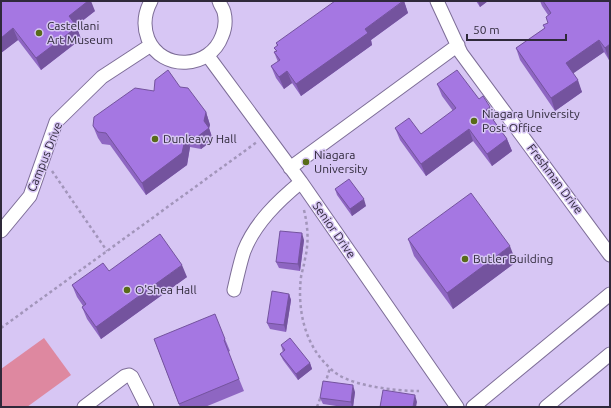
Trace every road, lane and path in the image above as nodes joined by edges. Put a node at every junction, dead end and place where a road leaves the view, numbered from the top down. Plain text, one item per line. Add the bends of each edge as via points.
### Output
1 (151, 1) edge
2 (219, 1) edge
3 (437, 1) edge
4 (151, 45) junction
5 (458, 45) junction
6 (208, 56) junction
7 (260, 139) dead end
8 (43, 158) junction
9 (290, 168) junction
10 (301, 182) junction
11 (303, 204) dead end
12 (1, 231) edge
13 (108, 251) junction
14 (610, 255) edge
15 (234, 290) dead end
16 (610, 294) edge
17 (1, 328) edge
18 (610, 354) edge
19 (330, 368) junction
20 (324, 388) edge
21 (419, 391) dead end
22 (322, 394) edge
23 (84, 407) edge
24 (147, 407) edge
25 (317, 407) edge
26 (457, 407) edge
27 (473, 407) edge
28 (546, 407) edge

1 - 4 street via 145,16 145,31
2 - 6 street via 224,13 225,29 219,44
3 - 5 street, Freshman Drive
4 - 6 street via 162,57 177,62 194,62
4 - 8 street, Campus Drive via 102,77 56,122
5 - 9 street
5 - 14 street, Freshman Drive via 461,53
6 - 9 street, Senior Drive
7 - 13 path
8 - 12 street, Campus Drive via 30,196
8 - 13 path
9 - 10 street, Senior Drive
10 - 15 street via 271,210 254,232 245,250
10 - 26 street, Senior Drive
11 - 19 path via 308,237 301,276 301,307 312,346
13 - 17 path
16 - 27 street
18 - 28 street
19 - 20 path
19 - 21 path via 340,377 353,382
22 - 25 path
23 - 24 street via 124,376 129,375

